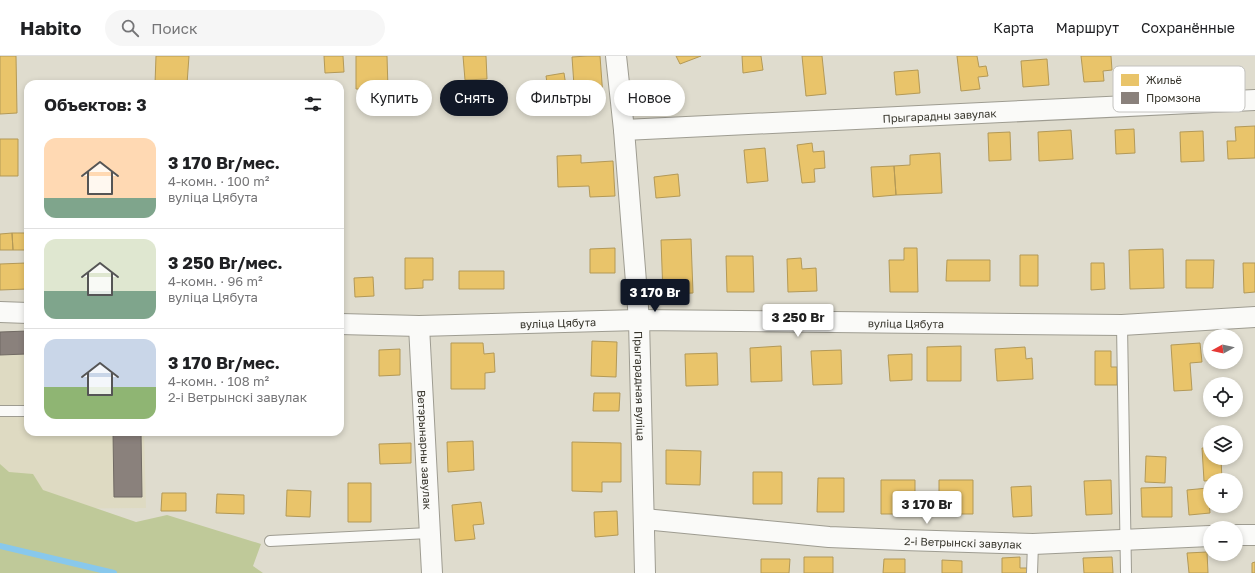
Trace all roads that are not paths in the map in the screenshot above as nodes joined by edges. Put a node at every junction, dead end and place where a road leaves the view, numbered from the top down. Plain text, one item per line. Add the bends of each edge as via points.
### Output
1 (616, 56) edge
2 (1245, 100) edge
3 (1255, 100) edge
4 (1113, 107) edge
5 (624, 130) junction
6 (0, 312) edge
7 (24, 313) edge
8 (1255, 317) edge
9 (639, 320) junction
10 (344, 324) edge
11 (1122, 325) junction
12 (419, 326) junction
13 (0, 411) edge
14 (24, 411) edge
15 (644, 519) junction
16 (429, 533) junction
17 (1243, 535) edge
18 (1255, 535) edge
19 (1203, 536) edge
20 (1126, 539) junction
21 (270, 541) dead end
22 (1033, 544) junction
23 (432, 573) edge
24 (645, 573) edge
25 (1032, 573) edge
26 (1126, 573) edge

1 - 5 street, Прыгарадная вуліца
2 - 3 street, Прыгарадны завулак
4 - 5 street, Прыгарадны завулак
5 - 9 street, Прыгарадная вуліца
6 - 7 street
8 - 11 street, вуліца Цябута
9 - 11 street, вуліца Цябута
9 - 12 street, вуліца Цябута
9 - 15 street, Прыгарадная вуліца
10 - 12 street, вуліца Цябута
11 - 20 lane
12 - 16 street, Ветэрынарны завулак
13 - 14 lane
15 - 22 street, 2-і Ветрынскі завулак via 829,538
15 - 24 street, Прыгарадная вуліца
16 - 21 lane
16 - 23 street, Ветэрынарны завулак
17 - 18 street
19 - 20 street, 2-і Ветрынскі завулак
20 - 22 street, 2-і Ветрынскі завулак
20 - 26 lane
22 - 25 lane

